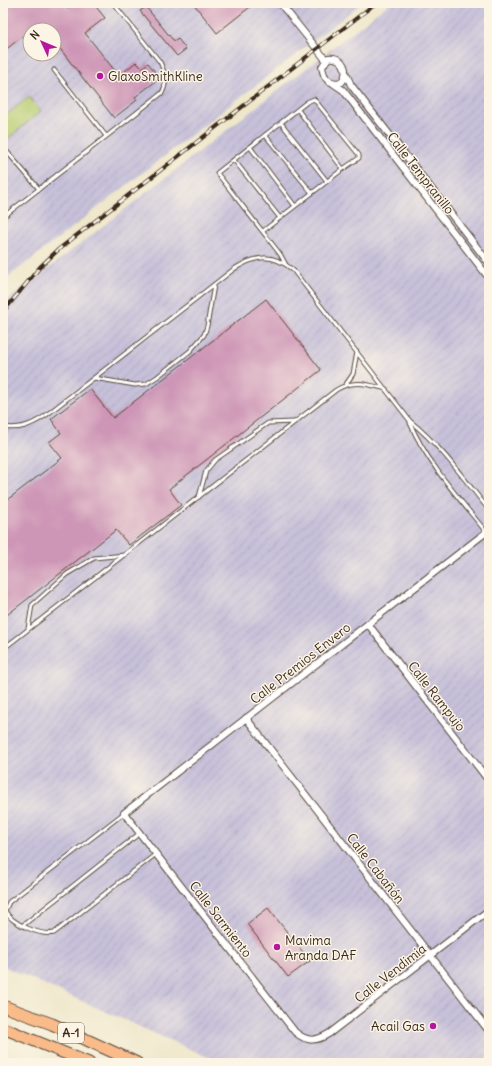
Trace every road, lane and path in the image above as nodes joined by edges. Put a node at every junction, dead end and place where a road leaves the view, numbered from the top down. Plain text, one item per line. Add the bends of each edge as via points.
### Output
1 (113, 3) edge
2 (280, 3) edge
3 (326, 60) junction
4 (54, 70) dead end
5 (347, 76) junction
6 (334, 84) junction
7 (298, 110) junction
8 (281, 123) junction
9 (265, 135) junction
10 (106, 136) junction
11 (3, 147) edge
12 (250, 147) junction
13 (234, 160) junction
14 (343, 168) junction
15 (327, 181) junction
16 (39, 189) junction
17 (312, 193) junction
18 (295, 206) junction
19 (3, 217) edge
20 (280, 218) junction
21 (263, 231) junction
22 (489, 263) edge
23 (285, 264) junction
24 (489, 278) edge
25 (214, 285) junction
26 (357, 352) junction
27 (94, 378) junction
28 (345, 385) junction
29 (386, 389) junction
30 (410, 421) junction
31 (295, 422) junction
32 (3, 427) edge
33 (199, 497) junction
34 (489, 510) edge
35 (488, 531) edge
36 (125, 555) junction
37 (368, 624) junction
38 (28, 630) junction
39 (3, 649) edge
40 (246, 718) junction
41 (489, 781) edge
42 (124, 813) junction
43 (140, 833) junction
44 (156, 854) junction
45 (489, 910) edge
46 (22, 926) junction
47 (430, 955) junction
48 (3, 1006) edge
49 (3, 1028) edge
50 (489, 1031) edge
51 (301, 1037) joint
52 (89, 1063) edge
53 (138, 1063) edge

1 - 10 lane via 160,62 166,82 162,92
2 - 3 street
3 - 5 street via 340,60 346,68
3 - 6 street via 322,67 323,75 327,81
4 - 10 lane
5 - 6 street via 342,82
5 - 22 street, Calle Tempranillo via 351,85
6 - 24 street, Calle Tempranillo via 342,90
7 - 8 lane
7 - 14 lane
7 - 14 lane via 314,99 359,155 359,158
8 - 9 lane
8 - 15 lane
9 - 12 lane
9 - 17 lane
10 - 16 lane
11 - 16 lane
12 - 13 lane
12 - 18 lane
13 - 20 lane
13 - 21 lane via 217,173
14 - 15 lane
15 - 17 lane
16 - 19 lane
17 - 18 lane
18 - 20 lane
20 - 21 lane
21 - 23 lane
23 - 25 lane via 257,258 234,269
23 - 26 lane via 293,270
25 - 27 lane
25 - 27 lane via 204,335 190,351 157,377 146,384 134,385
26 - 28 lane via 353,374
26 - 29 lane
27 - 32 lane via 30,426
28 - 29 lane via 361,383
28 - 31 lane
29 - 30 lane
30 - 34 lane via 443,452
30 - 35 lane via 417,439 432,463
31 - 33 lane
31 - 33 lane via 268,423 215,460 206,471
33 - 36 lane
35 - 37 street, Calle Premios Envero
36 - 38 lane
36 - 38 lane via 94,558 67,574 32,605
37 - 40 street, Calle Premios Envero
37 - 41 street, Calle Rampujo
38 - 39 lane
40 - 42 street, Calle Premios Envero
40 - 47 street, Calle Cabañón
42 - 43 street, Calle Sarmiento
42 - 46 lane via 9,902 5,911 8,917
43 - 44 street, Calle Sarmiento
43 - 46 lane
44 - 46 lane via 54,933 48,934
44 - 51 street, Calle Sarmiento
45 - 47 street, Calle Vendimia
47 - 50 street, Calle Cabañón
47 - 51 street, Calle Vendimia via 330,1033 317,1041
48 - 53 highway, A-1 via 52,1024
49 - 52 highway, A-1

